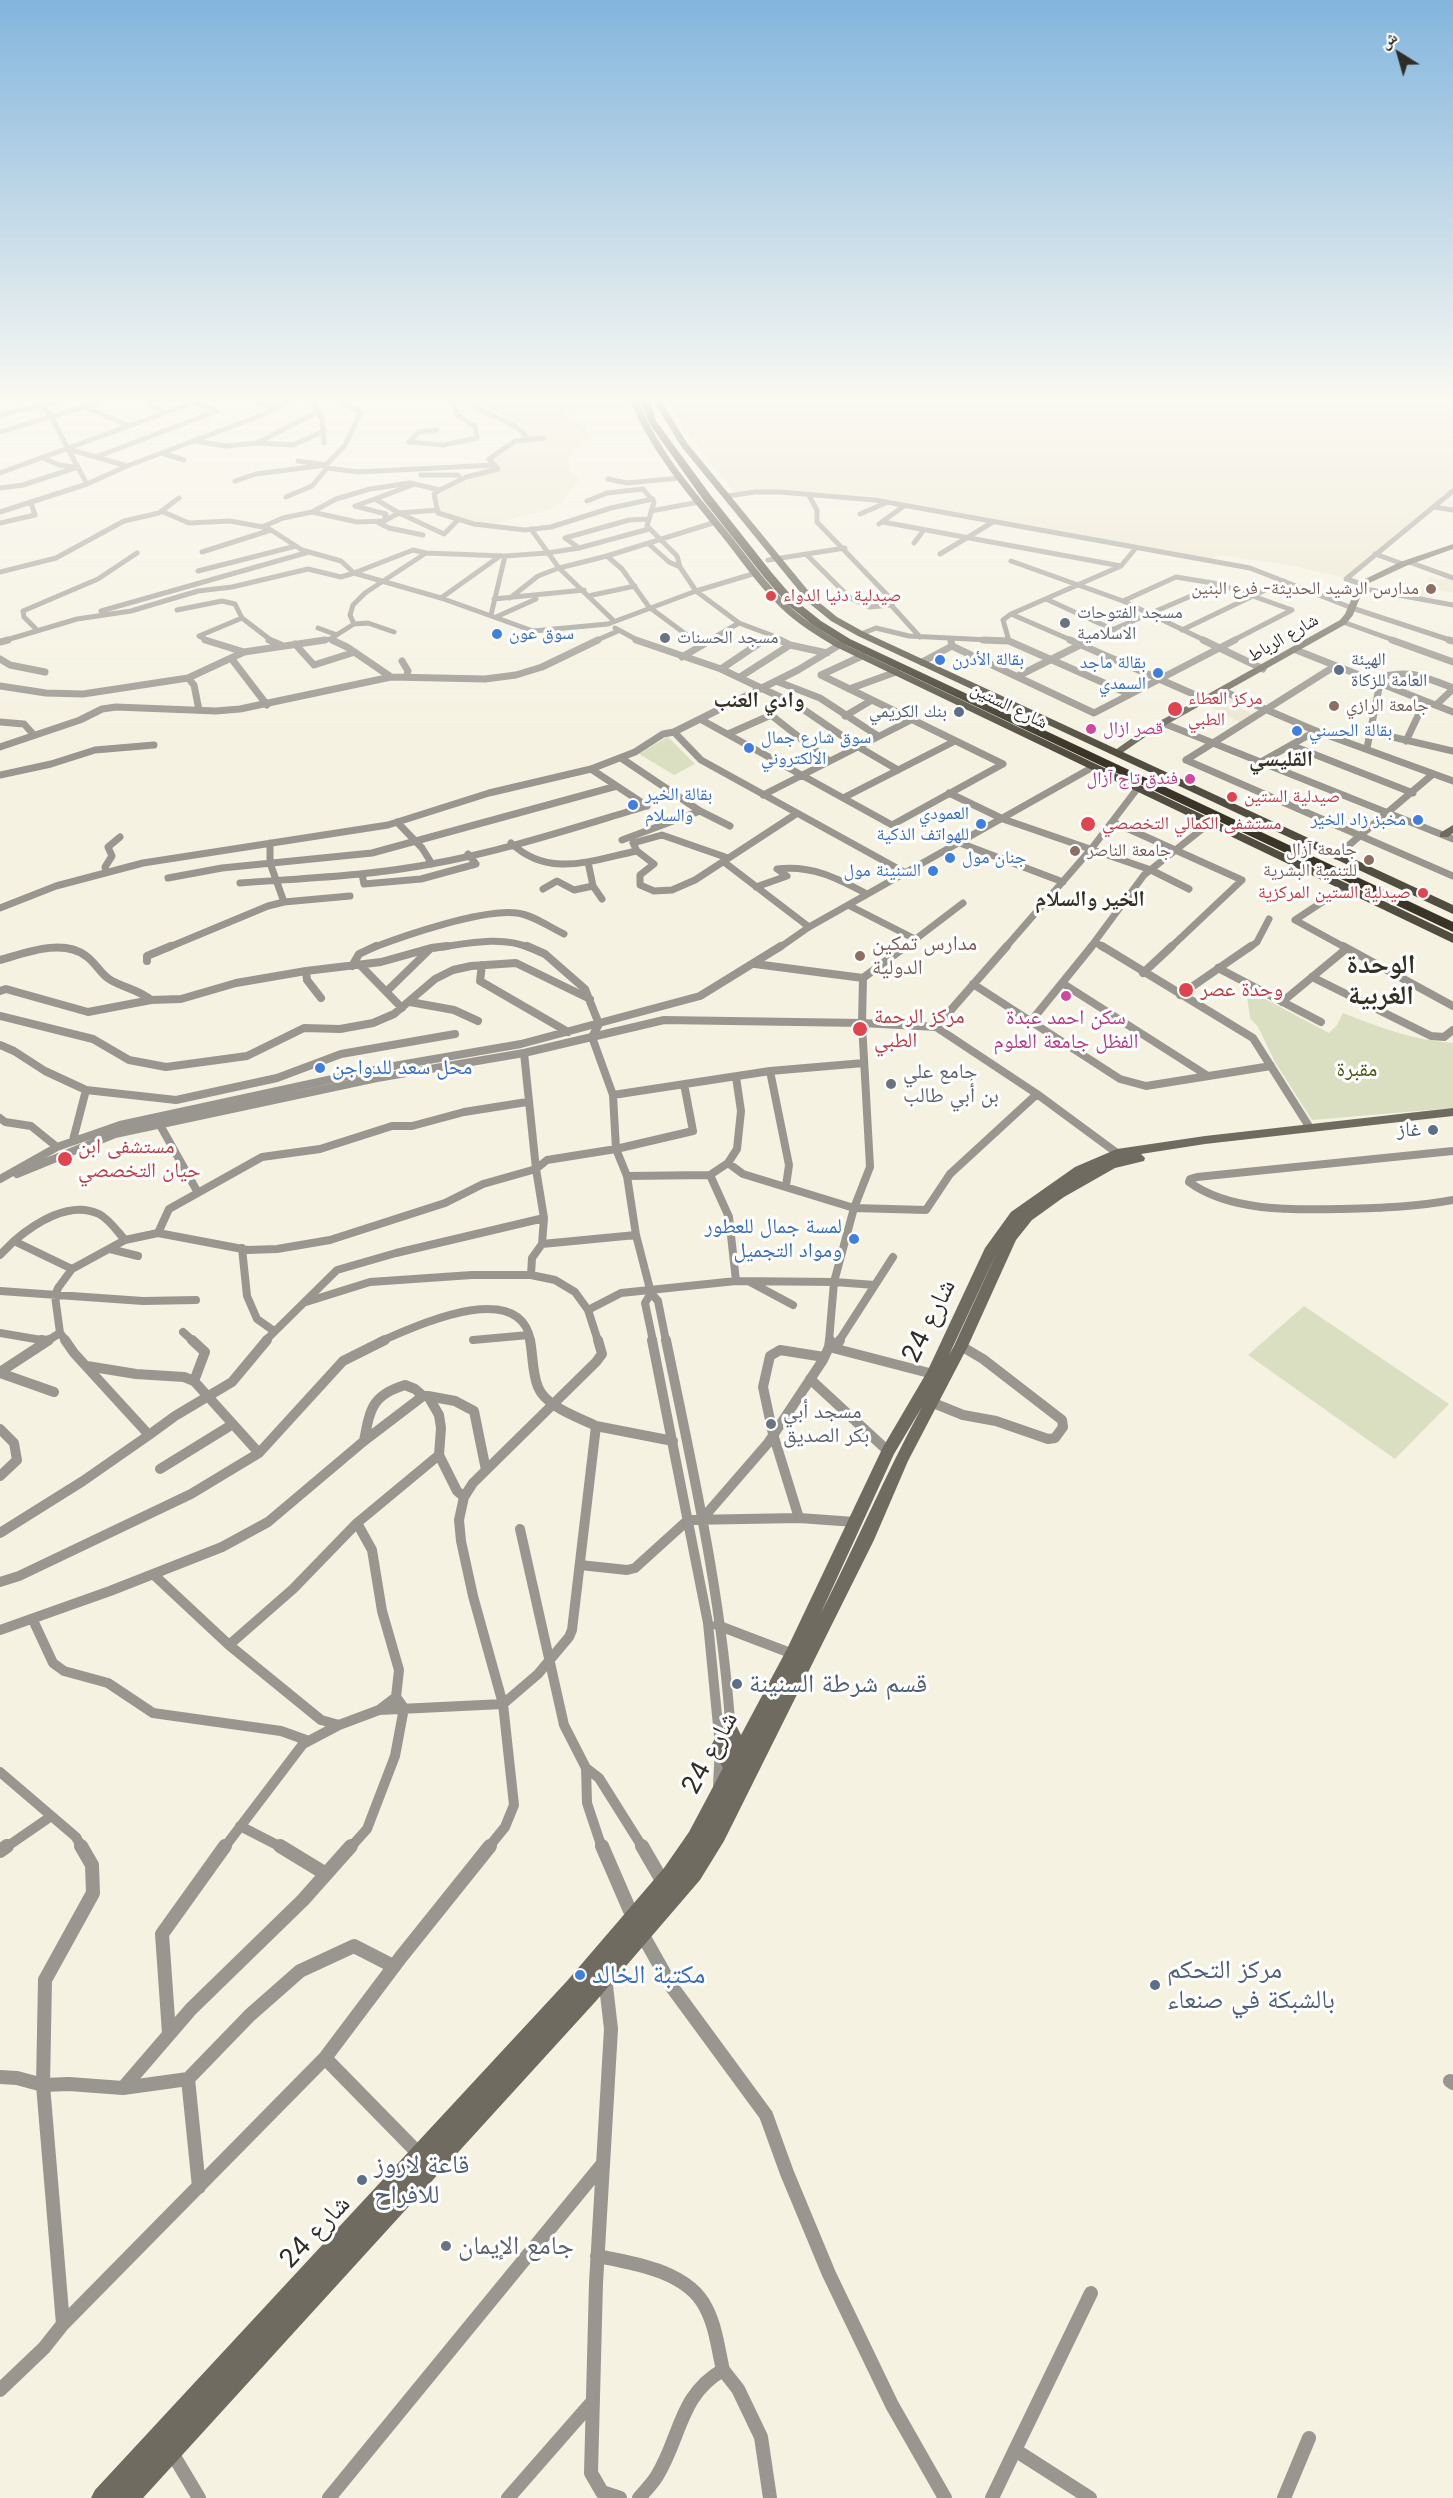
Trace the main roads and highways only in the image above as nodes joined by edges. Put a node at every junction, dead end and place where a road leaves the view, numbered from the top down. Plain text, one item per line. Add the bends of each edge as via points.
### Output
1 (716, 519) edge
2 (730, 519) edge
3 (730, 519) edge
4 (761, 563) junction
5 (850, 637) junction
6 (1018, 718) junction
7 (1199, 795) junction
8 (1303, 862) junction
9 (1411, 894) junction
10 (1453, 910) edge
11 (1453, 918) edge
12 (1453, 928) edge
13 (1453, 939) edge

1 - 4 main road, شارع الستين
2 - 4 highway, شارع الستين
3 - 4 main road, شارع الستين
4 - 5 main road, شارع الستين via 834,619
4 - 5 highway, شارع الستين via 792,603 817,623
5 - 6 highway, شارع الستين
5 - 6 main road, شارع الستين via 922,662
5 - 6 main road, شارع الستين via 862,656
6 - 7 highway, شارع الستين
6 - 7 main road, شارع الستين via 1116,753
6 - 8 highway, شارع الستين
6 - 8 main road, شارع الستين via 1137,789
7 - 9 highway, شارع الستين
7 - 9 main road, شارع الستين
8 - 12 highway, شارع الستين
8 - 13 main road, شارع الستين via 1345,887
9 - 10 main road, شارع الستين
9 - 11 highway, شارع الستين

